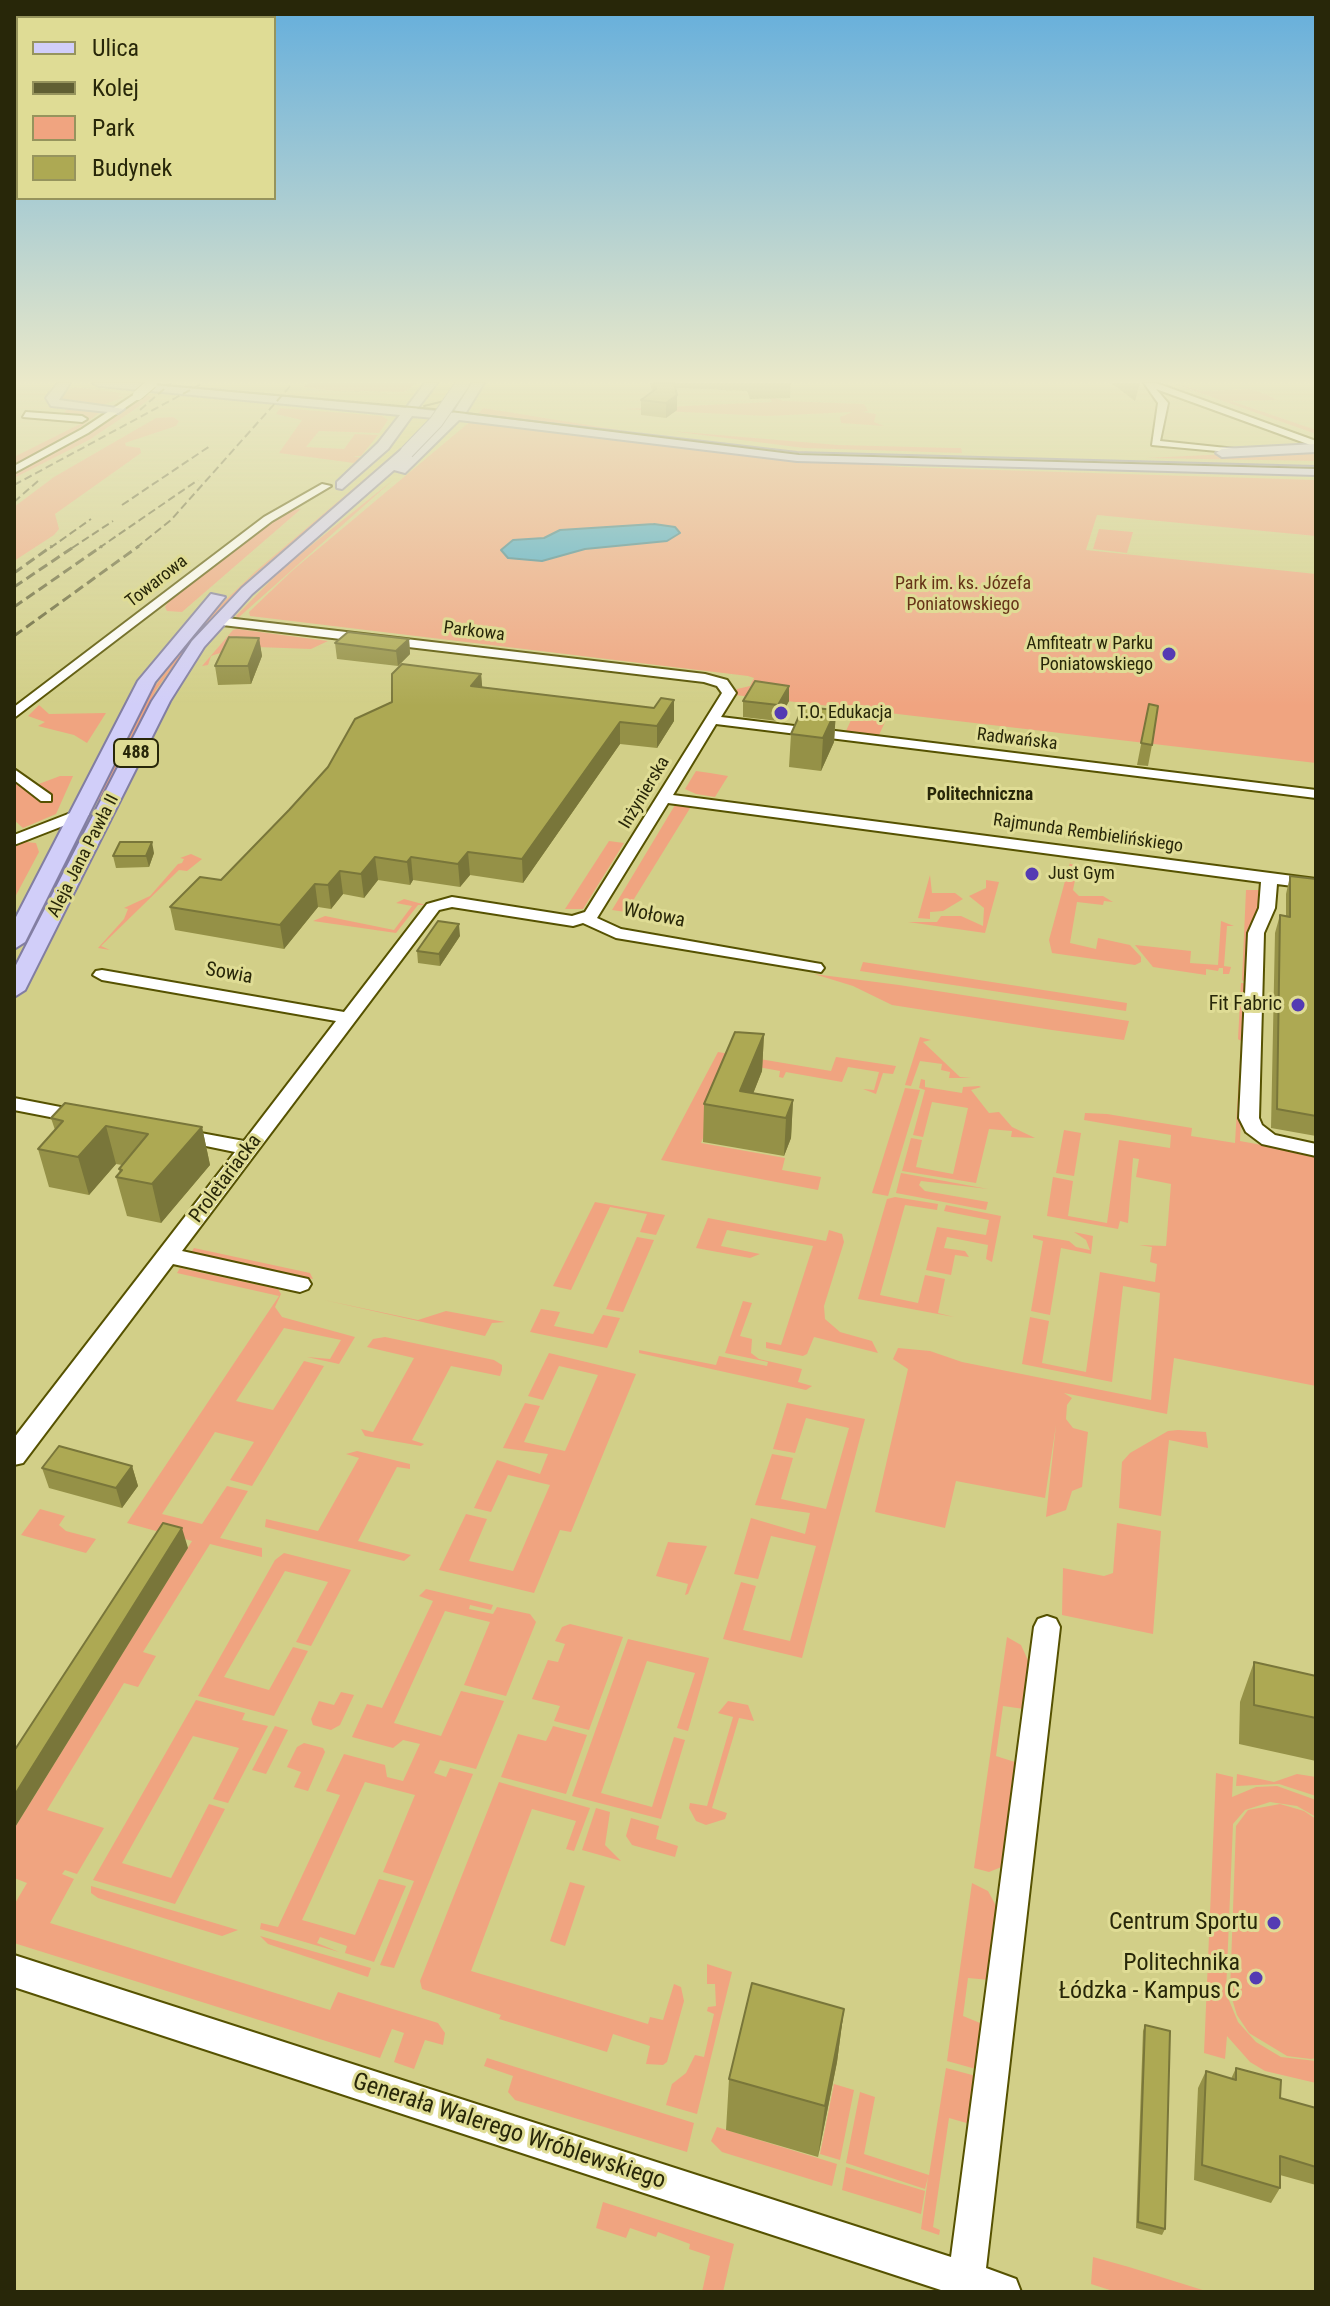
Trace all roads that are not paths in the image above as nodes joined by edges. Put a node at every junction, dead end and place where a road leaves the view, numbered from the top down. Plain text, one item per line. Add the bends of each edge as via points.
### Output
1 (318, 491) edge
2 (334, 491) edge
3 (349, 491) edge
4 (357, 491) edge
5 (375, 491) edge
6 (304, 517) dead end
7 (283, 560) junction
8 (218, 621) junction
9 (725, 684) joint
10 (14, 714) edge
11 (714, 720) junction
12 (14, 773) edge
13 (1316, 794) edge
14 (46, 798) dead end
15 (665, 798) junction
16 (81, 814) junction
17 (16, 840) edge
18 (63, 848) junction
19 (1269, 878) junction
20 (1316, 884) edge
21 (439, 903) joint
22 (585, 918) junction
23 (14, 942) edge
24 (815, 968) dead end
25 (102, 975) dead end
26 (14, 990) edge
27 (349, 1018) junction
28 (14, 1104) edge
29 (99, 1120) edge
30 (165, 1132) edge
31 (249, 1148) junction
32 (1316, 1150) edge
33 (167, 1255) junction
34 (300, 1284) dead end
35 (14, 1456) edge
36 (1047, 1627) dead end
37 (14, 1971) edge
38 (955, 2283) edge
39 (1003, 2292) edge

1 - 10 street, Towarowa via 271,517
2 - 6 main road
3 - 16 main road, Aleja Jana Pawła II / 488 via 236,579 184,633 137,698
4 - 7 main road, Aleja Jana Pawła II / 488
5 - 7 main road
7 - 8 main road, Aleja Jana Pawła II / 488
8 - 9 street, Parkowa
8 - 26 main road, Aleja Jana Pawła II / 488 via 170,684
9 - 11 street, Inżynierska via 729,693
11 - 13 street, Radwańska
11 - 15 street, Inżynierska
12 - 14 street
15 - 19 street, Rajmunda Rembielińskiego
15 - 22 street, Inżynierska via 600,905
16 - 17 street
16 - 18 main road, Aleja Jana Pawła II / 488
17 - 18 street via 47,838
18 - 23 main road, Aleja Jana Pawła II / 488
19 - 20 street, Rajmunda Rembielińskiego
19 - 32 street via 1267,908 1256,933 1249,1118 1269,1140
21 - 22 street, Wołowa
21 - 27 street, Proletariacka
22 - 24 street, Wołowa via 616,933
25 - 27 street, Sowia
27 - 31 street, Proletariacka
28 - 29 street
30 - 31 street
31 - 33 street, Proletariacka
33 - 34 street
33 - 35 street, Proletariacka
36 - 38 street
37 - 38 street, Generała Walerego Wróblewskiego
38 - 39 street, Generała Walerego Wróblewskiego

